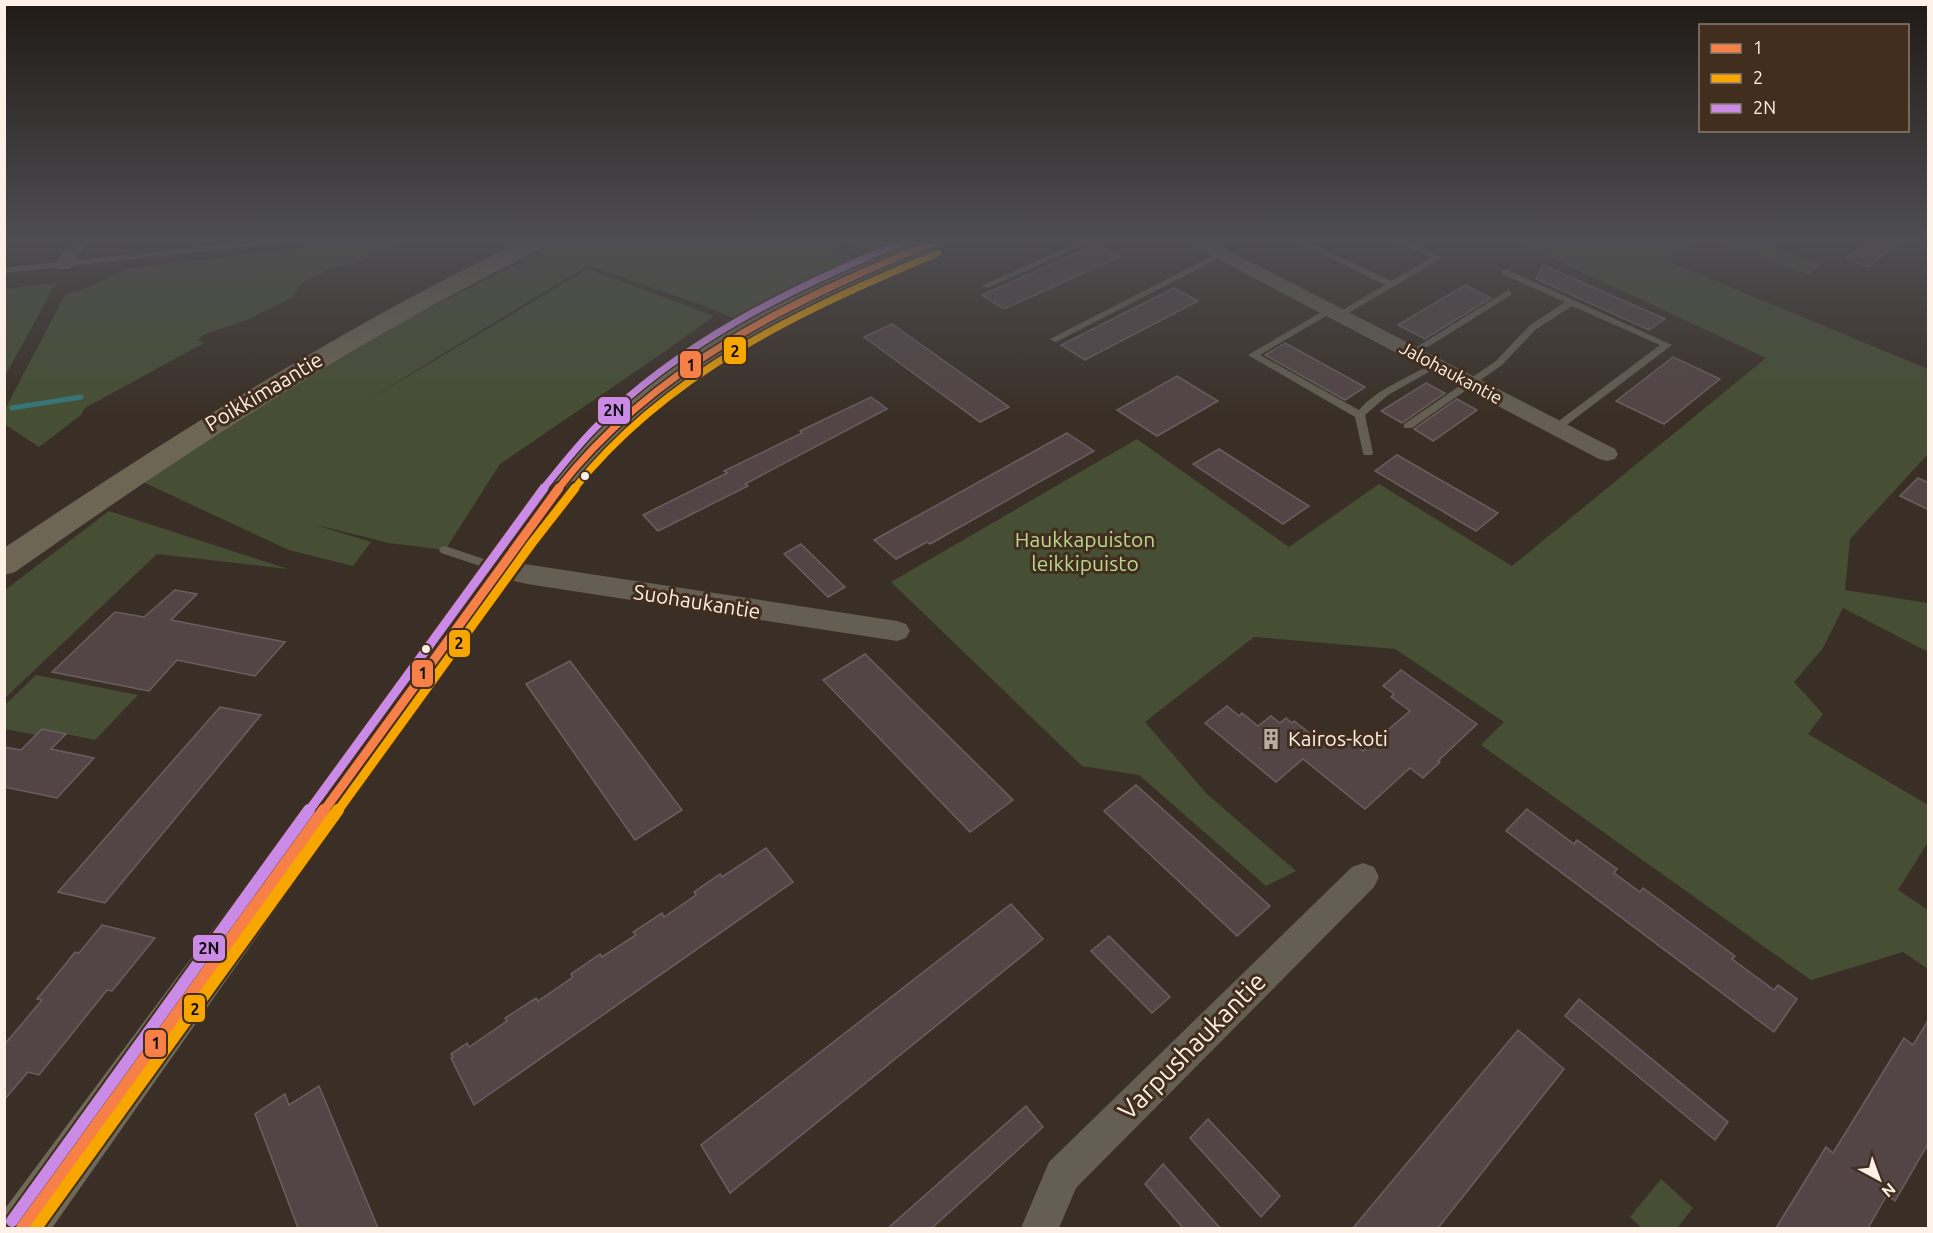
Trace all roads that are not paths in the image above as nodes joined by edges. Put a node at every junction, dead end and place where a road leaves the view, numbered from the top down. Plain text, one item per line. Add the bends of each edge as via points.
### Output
1 (425, 300) edge
2 (803, 300) edge
3 (1133, 300) edge
4 (1311, 300) edge
5 (1361, 300) edge
6 (1498, 300) edge
7 (1566, 300) edge
8 (1571, 302) junction
9 (1335, 312) junction
10 (1055, 339) dead end
11 (1412, 353) junction
12 (1436, 365) junction
13 (1472, 384) junction
14 (1359, 415) junction
15 (1408, 426) dead end
16 (1556, 428) junction
17 (1368, 453) dead end
18 (1607, 454) dead end
19 (445, 550) dead end
20 (4, 564) edge
21 (499, 569) junction
22 (897, 631) dead end
23 (1363, 877) dead end
24 (22, 1228) edge
25 (1040, 1228) edge

1 - 20 main road, Poikkimaantie via 266,389
2 - 21 street via 732,337 667,381 618,422 570,474
3 - 10 lane
4 - 9 street, Jalohaukantie
5 - 9 lane
6 - 11 lane
7 - 8 lane
8 - 13 lane via 1532,328 1499,363
8 - 16 lane via 1667,345
9 - 11 street, Jalohaukantie
9 - 14 lane via 1253,355
11 - 12 street, Jalohaukantie
12 - 13 street, Jalohaukantie
12 - 14 lane via 1385,394
13 - 15 lane
13 - 16 street, Jalohaukantie
14 - 17 lane
16 - 18 street, Jalohaukantie
19 - 21 lane
21 - 22 street, Suohaukantie
21 - 24 street
23 - 25 street, Varpushaukantie via 1062,1175

